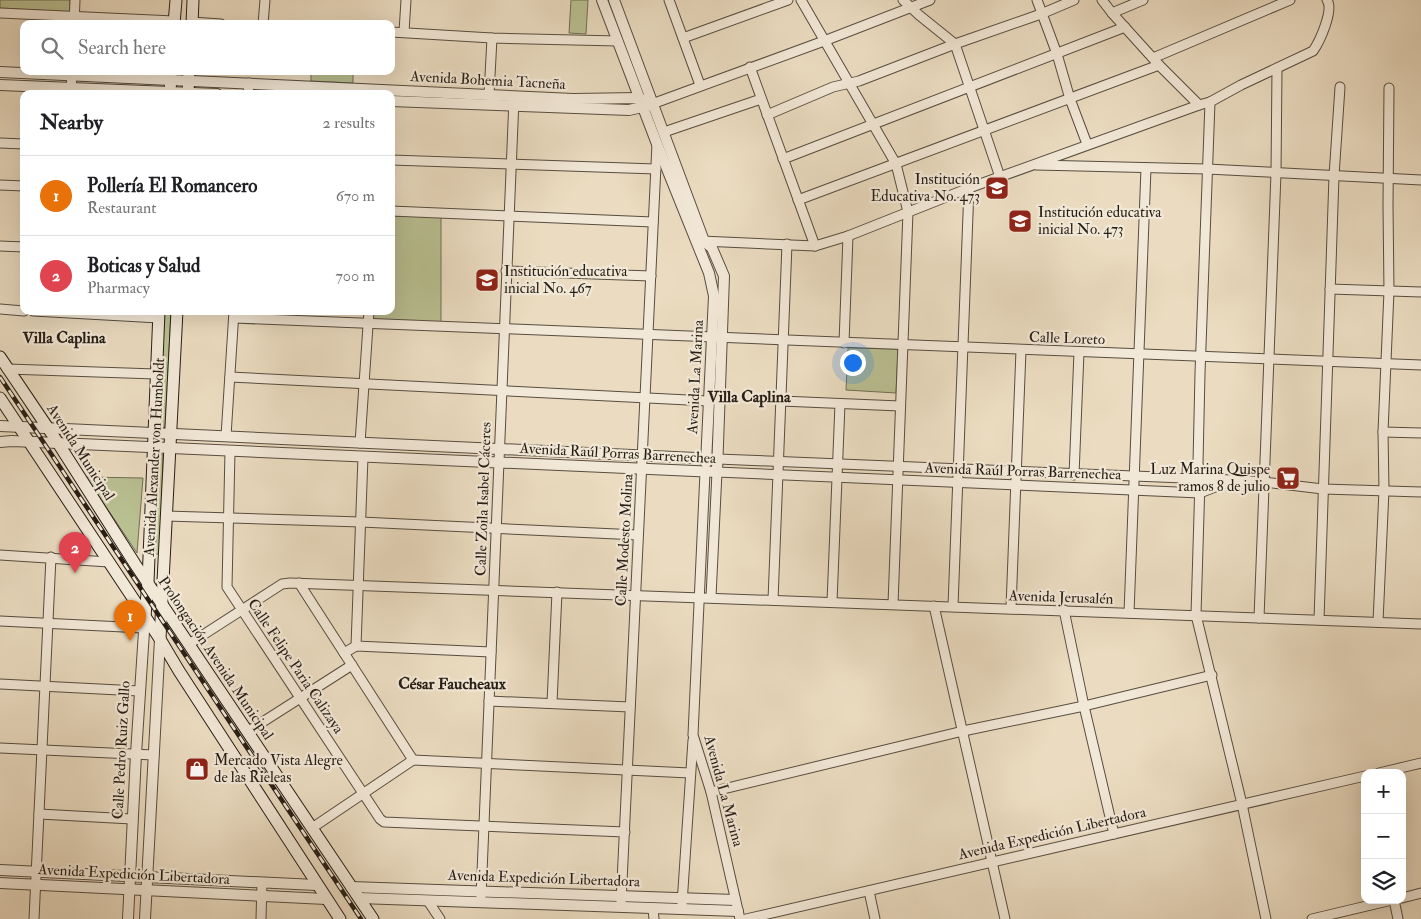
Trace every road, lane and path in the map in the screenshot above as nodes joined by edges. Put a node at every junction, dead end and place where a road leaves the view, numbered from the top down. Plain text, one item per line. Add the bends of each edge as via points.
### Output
1 (75, 0) edge
2 (176, 0) edge
3 (193, 0) edge
4 (265, 0) edge
5 (406, 0) edge
6 (602, 0) edge
7 (614, 0) edge
8 (669, 0) edge
9 (788, 0) edge
10 (801, 0) edge
11 (903, 0) edge
12 (930, 0) edge
13 (1037, 0) edge
14 (1074, 0) edge
15 (1102, 0) edge
16 (1143, 0) edge
17 (1290, 0) edge
18 (1328, 0) edge
19 (910, 8) junction
20 (0, 13) edge
21 (1112, 13) junction
22 (1041, 14) junction
23 (74, 20) edge
24 (174, 20) edge
25 (192, 20) edge
26 (263, 20) edge
27 (1125, 27) junction
28 (395, 32) edge
29 (404, 32) junction
30 (492, 38) junction
31 (683, 38) junction
32 (618, 41) junction
33 (824, 41) junction
34 (955, 44) junction
35 (1057, 54) junction
36 (1156, 61) junction
37 (750, 67) junction
38 (1277, 69) junction
39 (0, 72) edge
40 (20, 72) edge
41 (72, 75) edge
42 (171, 75) edge
43 (189, 76) edge
44 (849, 84) junction
45 (0, 85) edge
46 (700, 85) junction
47 (970, 86) junction
48 (1340, 87) dead end
49 (1389, 88) dead end
50 (249, 89) edge
51 (59, 90) edge
52 (71, 90) edge
53 (170, 90) edge
54 (188, 90) edge
55 (293, 90) edge
56 (395, 92) edge
57 (489, 95) junction
58 (762, 99) junction
59 (1070, 99) junction
60 (395, 101) edge
61 (514, 101) junction
62 (1210, 102) junction
63 (645, 103) junction
64 (1199, 104) junction
65 (767, 114) junction
66 (873, 126) junction
67 (983, 130) junction
68 (664, 132) junction
69 (0, 143) edge
70 (20, 144) edge
71 (657, 144) junction
72 (1087, 144) junction
73 (783, 159) junction
74 (395, 160) edge
75 (511, 163) junction
76 (896, 164) junction
77 (1031, 165) junction
78 (1146, 168) junction
79 (656, 169) junction
80 (1207, 169) junction
81 (1276, 173) junction
82 (1334, 176) junction
83 (1000, 177) junction
84 (1389, 179) junction
85 (1421, 180) edge
86 (0, 185) edge
87 (20, 186) edge
88 (969, 188) junction
89 (798, 200) junction
90 (395, 211) edge
91 (908, 212) junction
92 (509, 216) junction
93 (653, 222) junction
94 (848, 236) junction
95 (700, 240) junction
96 (787, 244) junction
97 (0, 246) edge
98 (815, 246) junction
99 (20, 247) edge
100 (506, 271) junction
101 (651, 276) junction
102 (1330, 289) junction
103 (1389, 291) junction
104 (1421, 292) edge
105 (0, 309) edge
106 (20, 311) edge
107 (159, 315) edge
108 (177, 315) edge
109 (234, 315) edge
110 (369, 315) edge
111 (368, 324) junction
112 (504, 329) junction
113 (648, 335) junction
114 (711, 338) junction
115 (723, 338) junction
116 (783, 341) junction
117 (844, 343) junction
118 (903, 345) junction
119 (963, 348) junction
120 (1021, 350) junction
121 (1079, 352) junction
122 (1139, 354) junction
123 (0, 357) edge
124 (1201, 357) junction
125 (1269, 359) junction
126 (1327, 362) junction
127 (1386, 364) junction
128 (1421, 365) edge
129 (8, 369) junction
130 (156, 374) junction
131 (230, 377) junction
132 (364, 384) junction
133 (501, 391) junction
134 (0, 398) edge
135 (645, 398) junction
136 (708, 401) junction
137 (781, 402) junction
138 (840, 404) junction
139 (900, 406) junction
140 (0, 426) edge
141 (19, 427) junction
142 (47, 428) junction
143 (1384, 432) junction
144 (153, 433) junction
145 (1421, 433) edge
146 (170, 434) junction
147 (226, 436) junction
148 (0, 442) edge
149 (29, 442) junction
150 (360, 442) junction
151 (58, 443) junction
152 (153, 447) junction
153 (170, 448) junction
154 (499, 449) junction
155 (230, 451) junction
156 (642, 456) junction
157 (363, 457) junction
158 (706, 458) junction
159 (718, 459) junction
160 (778, 462) junction
161 (498, 463) junction
162 (838, 464) junction
163 (898, 467) junction
164 (642, 469) junction
165 (958, 470) junction
166 (705, 472) junction
167 (717, 472) junction
168 (1016, 472) junction
169 (778, 475) junction
170 (1074, 475) junction
171 (1134, 477) junction
172 (837, 478) junction
173 (898, 480) junction
174 (1200, 480) junction
175 (1233, 480) junction
176 (1264, 482) junction
177 (958, 483) junction
178 (1016, 485) junction
179 (1323, 489) junction
180 (1134, 490) junction
181 (1384, 490) junction
182 (1421, 492) edge
183 (1200, 493) junction
184 (166, 516) junction
185 (228, 517) junction
186 (361, 522) junction
187 (496, 529) junction
188 (638, 535) junction
189 (0, 555) edge
190 (51, 557) junction
191 (163, 560) junction
192 (110, 562) junction
193 (148, 562) junction
194 (129, 564) junction
195 (148, 582) junction
196 (299, 583) junction
197 (358, 585) junction
198 (493, 591) junction
199 (557, 592) junction
200 (635, 595) junction
201 (700, 597) junction
202 (711, 597) junction
203 (773, 600) junction
204 (832, 602) junction
205 (893, 604) junction
206 (162, 605) junction
207 (934, 606) junction
208 (953, 606) junction
209 (1011, 608) junction
210 (242, 610) junction
211 (1064, 610) junction
212 (1129, 613) junction
213 (1196, 615) junction
214 (1259, 618) junction
215 (1319, 620) junction
216 (0, 621) edge
217 (144, 622) junction
218 (1378, 622) junction
219 (48, 623) junction
220 (1421, 624) edge
221 (160, 639) junction
222 (189, 644) junction
223 (356, 646) junction
224 (491, 652) junction
225 (344, 653) junction
226 (352, 665) junction
227 (1212, 675) junction
228 (0, 684) edge
229 (45, 686) junction
230 (139, 691) junction
231 (300, 698) junction
232 (489, 700) junction
233 (552, 703) junction
234 (1084, 706) junction
235 (630, 707) junction
236 (963, 731) junction
237 (248, 732) junction
238 (693, 735) junction
239 (0, 748) edge
240 (42, 750) junction
241 (136, 754) junction
242 (154, 755) junction
243 (413, 760) junction
244 (1421, 763) edge
245 (486, 765) junction
246 (1396, 769) edge
247 (628, 771) junction
248 (690, 773) junction
249 (1361, 777) edge
250 (711, 792) junction
251 (364, 794) junction
252 (1242, 804) junction
253 (39, 814) junction
254 (132, 819) junction
255 (484, 827) junction
256 (312, 828) junction
257 (625, 832) junction
258 (1114, 834) junction
259 (993, 862) junction
260 (0, 870) edge
261 (36, 872) junction
262 (130, 877) junction
263 (148, 878) junction
264 (0, 882) edge
265 (262, 883) junction
266 (36, 884) junction
267 (316, 885) junction
268 (351, 887) junction
269 (129, 890) junction
270 (147, 890) junction
271 (869, 890) junction
272 (481, 891) junction
273 (1421, 893) edge
274 (261, 896) junction
275 (622, 896) junction
276 (1406, 897) edge
277 (359, 898) junction
278 (682, 898) junction
279 (326, 899) junction
280 (735, 900) junction
281 (428, 901) junction
282 (481, 902) junction
283 (1376, 904) edge
284 (1394, 904) edge
285 (621, 908) junction
286 (681, 910) junction
287 (653, 914) edge
288 (741, 916) edge
289 (34, 919) edge
290 (128, 919) edge
291 (145, 919) edge
292 (261, 919) edge
293 (340, 919) edge
294 (373, 919) edge
295 (440, 919) edge
296 (875, 919) edge
297 (1005, 919) edge
298 (1266, 919) edge
299 (1312, 919) edge
300 (1398, 919) edge

1 - 23 street
2 - 24 main road
3 - 25 main road
4 - 26 street
5 - 29 street
6 - 32 street, Avenida La Marina
7 - 63 street, Avenida La Marina
8 - 31 street
9 - 31 street
10 - 33 street
11 - 19 street
12 - 19 street
13 - 22 street
14 - 22 street
15 - 21 street
16 - 21 street
17 - 36 street
18 - 38 street via 1329,10 1320,40 1313,50
19 - 33 street
19 - 34 street
20 - 23 street
21 - 27 street
22 - 34 street
22 - 35 street
27 - 35 street
27 - 36 street
28 - 29 street
29 - 30 street
30 - 32 street
30 - 57 street
31 - 46 street
32 - 63 street, Avenida La Marina
33 - 37 street
33 - 44 street
34 - 44 street
34 - 47 street
35 - 47 street
35 - 59 street
36 - 59 street
36 - 64 street
37 - 46 street
37 - 58 street
38 - 62 street
38 - 81 street
39 - 40 street, Avenida Bohemia Tacneña
41 - 52 street
42 - 43 street, Avenida Bohemia Tacneña
42 - 53 main road
43 - 50 street, Avenida Bohemia Tacneña
43 - 54 main road
44 - 65 street via 833,87
44 - 66 street
45 - 51 street
46 - 63 street
47 - 66 street
47 - 67 street
48 - 82 street
49 - 84 street
50 - 55 street, Avenida Bohemia Tacneña
56 - 57 street, Avenida Bohemia Tacneña
57 - 61 street, Avenida Bohemia Tacneña
58 - 65 street
58 - 68 street
59 - 67 street
59 - 72 street
60 - 61 street, Avenida Bohemia Tacneña
61 - 63 street, Avenida Bohemia Tacneña via 573,98
61 - 75 street, Calle Zoila Isabel Cáceres
62 - 64 street
62 - 80 street
63 - 68 street, Avenida La Marina
63 - 71 street, Avenida La Marina
64 - 72 street
65 - 73 street
66 - 73 street
66 - 76 street
67 - 76 street
67 - 83 street
68 - 95 street, Avenida La Marina
69 - 70 street
71 - 79 street, Calle Modesto Molina
71 - 95 street, Avenida La Marina
72 - 77 street
73 - 89 street
74 - 75 street
75 - 79 street
75 - 92 street, Calle Zoila Isabel Cáceres
76 - 89 street
76 - 91 street
77 - 78 street
77 - 83 street
78 - 80 street
78 - 122 street
79 - 93 street, Calle Modesto Molina
80 - 81 street
80 - 124 street
81 - 82 street
81 - 125 street
82 - 84 street
82 - 102 street
83 - 88 street
84 - 85 street
84 - 103 street
86 - 87 street
88 - 91 street
88 - 119 street
89 - 98 street
90 - 92 street
91 - 94 street
91 - 118 street
92 - 93 street
92 - 100 street, Calle Zoila Isabel Cáceres
93 - 101 street, Calle Modesto Molina
94 - 98 street
94 - 117 street
95 - 96 street
95 - 114 street, Avenida La Marina via 714,296
95 - 115 street, Avenida La Marina via 712,248 724,276
96 - 98 street
96 - 116 street
97 - 99 street
100 - 101 street
100 - 112 street, Calle Zoila Isabel Cáceres
101 - 113 street, Calle Modesto Molina
102 - 103 street
102 - 126 street
103 - 104 street
103 - 127 street
105 - 106 street
107 - 130 main road, Avenida Alexander von Humboldt
108 - 146 main road, Avenida Alexander von Humboldt
109 - 111 street, Calle Loreto
109 - 131 street
110 - 111 street
111 - 112 street, Calle Loreto
111 - 132 street
112 - 113 street, Calle Loreto
112 - 133 street, Calle Zoila Isabel Cáceres
113 - 114 street, Calle Loreto
113 - 135 street, Calle Modesto Molina
114 - 115 street, Calle Loreto
114 - 136 street, Avenida La Marina
115 - 116 street, Calle Loreto
115 - 159 street, Avenida La Marina
116 - 117 street, Calle Loreto
116 - 137 street
117 - 118 street, Calle Loreto
118 - 119 street, Calle Loreto
118 - 139 street
119 - 120 street, Calle Loreto
119 - 165 street
120 - 121 street, Calle Loreto
120 - 168 street
121 - 122 street, Calle Loreto
121 - 170 street
122 - 124 street, Calle Loreto
122 - 171 street
123 - 129 main road, Avenida Municipal
124 - 125 street, Calle Loreto
124 - 174 street
125 - 126 street, Calle Loreto
125 - 176 street
126 - 127 street, Calle Loreto
126 - 179 street
127 - 128 street, Calle Loreto
127 - 143 street
129 - 130 street
129 - 142 main road, Avenida Municipal
130 - 144 main road, Avenida Alexander von Humboldt
131 - 132 street
131 - 147 street
132 - 133 street
132 - 150 street
133 - 135 street
133 - 154 street, Calle Zoila Isabel Cáceres
134 - 141 main road
135 - 136 street
135 - 156 street, Calle Modesto Molina
136 - 158 street, Avenida La Marina
137 - 138 street
137 - 160 street
138 - 139 street
138 - 162 street
139 - 163 street
140 - 141 street, Avenida Raúl Porras Barrenechea
141 - 142 street, Avenida Raúl Porras Barrenechea
141 - 149 main road
142 - 144 street, Avenida Raúl Porras Barrenechea
142 - 151 main road, Avenida Municipal
143 - 145 street
143 - 181 street
144 - 146 street, Avenida Raúl Porras Barrenechea
144 - 152 main road, Avenida Alexander von Humboldt
146 - 147 street, Avenida Raúl Porras Barrenechea
146 - 153 main road, Avenida Alexander von Humboldt
147 - 150 street, Avenida Raúl Porras Barrenechea
148 - 149 street, Avenida Raúl Porras Barrenechea
149 - 151 street, Avenida Raúl Porras Barrenechea
149 - 192 main road
150 - 154 street, Avenida Raúl Porras Barrenechea
151 - 152 street, Avenida Raúl Porras Barrenechea
151 - 194 main road, Avenida Municipal
152 - 153 street, Avenida Raúl Porras Barrenechea
152 - 193 main road, Avenida Alexander von Humboldt
153 - 155 street, Avenida Raúl Porras Barrenechea
153 - 184 main road, Avenida Alexander von Humboldt
154 - 156 street, Avenida Raúl Porras Barrenechea
154 - 161 street, Calle Zoila Isabel Cáceres
155 - 157 street, Avenida Raúl Porras Barrenechea
155 - 185 street, Calle Felipe Paria Calizaya
156 - 158 street, Avenida Raúl Porras Barrenechea
156 - 164 street, Calle Modesto Molina
157 - 161 street, Avenida Raúl Porras Barrenechea
157 - 186 street
158 - 159 street, Avenida Raúl Porras Barrenechea
158 - 166 street, Avenida La Marina
159 - 160 street, Avenida Raúl Porras Barrenechea
159 - 167 street, Avenida La Marina
160 - 162 street, Avenida Raúl Porras Barrenechea
160 - 169 street
161 - 164 street, Avenida Raúl Porras Barrenechea
161 - 187 street, Calle Zoila Isabel Cáceres
162 - 163 street, Avenida Raúl Porras Barrenechea
162 - 172 street
163 - 165 street, Avenida Raúl Porras Barrenechea
163 - 173 street
164 - 166 street, Avenida Raúl Porras Barrenechea
164 - 188 street, Calle Modesto Molina
165 - 168 street, Avenida Raúl Porras Barrenechea
165 - 177 street
166 - 167 street, Avenida Raúl Porras Barrenechea
166 - 201 street, Avenida La Marina
167 - 169 street, Avenida Raúl Porras Barrenechea
167 - 202 street, Avenida La Marina
168 - 170 street, Avenida Raúl Porras Barrenechea
168 - 178 street
169 - 172 street, Avenida Raúl Porras Barrenechea
169 - 203 street
170 - 171 street, Avenida Raúl Porras Barrenechea
171 - 174 street, Avenida Raúl Porras Barrenechea
171 - 180 street
172 - 173 street, Avenida Raúl Porras Barrenechea
172 - 204 street
173 - 177 street, Avenida Raúl Porras Barrenechea
173 - 205 street
174 - 175 street, Avenida Raúl Porras Barrenechea
174 - 183 street
175 - 176 street, Avenida Raúl Porras Barrenechea
175 - 183 street, Avenida Raúl Porras Barrenechea
176 - 179 street, Avenida Raúl Porras Barrenechea
176 - 214 street
177 - 178 street, Avenida Raúl Porras Barrenechea
177 - 208 street
178 - 180 street, Avenida Raúl Porras Barrenechea
178 - 209 street
179 - 181 street, Avenida Raúl Porras Barrenechea
179 - 215 street
180 - 183 street, Avenida Raúl Porras Barrenechea
180 - 212 street
181 - 182 street, Avenida Raúl Porras Barrenechea
181 - 218 street
183 - 213 street
184 - 185 street
184 - 191 main road, Avenida Alexander von Humboldt
185 - 186 street
185 - 210 street, Calle Felipe Paria Calizaya via 226,583
186 - 187 street
186 - 197 street
187 - 188 street
187 - 198 street, Calle Zoila Isabel Cáceres
188 - 200 street, Calle Modesto Molina
189 - 190 street
190 - 192 street
190 - 219 street
191 - 193 main road
191 - 206 main road, Avenida Alexander von Humboldt
192 - 194 main road, Avenida Alexander von Humboldt
192 - 217 main road
193 - 194 main road, Avenida Alexander von Humboldt
193 - 195 main road, Avenida Alexander von Humboldt
194 - 195 main road, Prolongación Avenida Municipal
195 - 206 main road, Prolongación Avenida Municipal
195 - 217 main road, Calle Pedro Ruiz Gallo
196 - 197 street, Avenida Jerusalén
196 - 210 street, Avenida Jerusalén via 282,584
196 - 225 street
197 - 198 street, Avenida Jerusalén
197 - 223 street
198 - 199 street, Avenida Jerusalén
198 - 224 street, Calle Zoila Isabel Cáceres
199 - 200 street, Avenida Jerusalén
199 - 233 street
200 - 201 street, Avenida Jerusalén
200 - 235 street, Calle Modesto Molina
201 - 202 street, Avenida Jerusalén
201 - 238 street, Avenida La Marina
202 - 203 street, Avenida Jerusalén
203 - 204 street, Avenida Jerusalén
204 - 205 street, Avenida Jerusalén
205 - 207 street, Avenida Jerusalén
206 - 221 main road
206 - 222 main road, Prolongación Avenida Municipal
207 - 208 street, Avenida Jerusalén
207 - 236 street
208 - 209 street, Avenida Jerusalén
209 - 211 street, Avenida Jerusalén
210 - 222 street, Avenida Jerusalén
210 - 231 street, Calle Felipe Paria Calizaya
211 - 212 street, Avenida Jerusalén
211 - 234 street
212 - 213 street, Avenida Jerusalén
213 - 214 street, Avenida Jerusalén
213 - 227 street
214 - 215 street, Avenida Jerusalén
215 - 218 street, Avenida Jerusalén
216 - 219 street
217 - 219 street
217 - 221 main road
217 - 230 street, Calle Pedro Ruiz Gallo
218 - 220 street, Avenida Jerusalén
219 - 229 street
221 - 242 street
221 - 267 main road
222 - 237 main road, Prolongación Avenida Municipal
223 - 224 street
223 - 225 street
224 - 232 street, Calle Zoila Isabel Cáceres
225 - 226 street
226 - 231 street
226 - 243 street
227 - 234 street
227 - 252 street
228 - 229 street
229 - 230 street
229 - 240 street
230 - 241 street, Calle Pedro Ruiz Gallo
231 - 237 street
231 - 251 street, Calle Felipe Paria Calizaya
232 - 233 street
232 - 245 street, Calle Zoila Isabel Cáceres
233 - 235 street
234 - 236 street
234 - 258 street
235 - 247 street, Calle Modesto Molina
236 - 250 street
236 - 259 street
237 - 256 main road, Prolongación Avenida Municipal
238 - 248 street
238 - 250 street, Avenida La Marina
239 - 240 street
240 - 241 street
240 - 253 street
241 - 242 street
241 - 254 street, Calle Pedro Ruiz Gallo
242 - 263 street
243 - 245 street
243 - 251 street
244 - 246 street
245 - 247 street
245 - 255 street, Calle Zoila Isabel Cáceres
247 - 248 street
247 - 257 street, Calle Modesto Molina
248 - 278 street
249 - 252 street, Avenida Expedición Libertadora
250 - 280 street, Avenida La Marina
251 - 255 street, Calle Felipe Paria Calizaya via 384,822
251 - 256 street
252 - 258 street, Avenida Expedición Libertadora
252 - 298 street
253 - 254 street
253 - 261 street
254 - 262 street, Calle Pedro Ruiz Gallo
255 - 257 street, Calle Felipe Paria Calizaya
255 - 272 street, Calle Zoila Isabel Cáceres
256 - 268 main road, Prolongación Avenida Municipal
257 - 275 street, Calle Modesto Molina
258 - 259 street, Avenida Expedición Libertadora
259 - 271 street, Avenida Expedición Libertadora
259 - 297 street
260 - 261 street, Avenida Expedición Libertadora
261 - 262 street, Avenida Expedición Libertadora
261 - 266 street
262 - 263 street, Avenida Expedición Libertadora
262 - 269 street, Calle Pedro Ruiz Gallo
263 - 265 street, Avenida Expedición Libertadora
263 - 270 street
264 - 266 street, Avenida Expedición Libertadora
265 - 267 street, Avenida Expedición Libertadora
265 - 274 street
266 - 269 street, Avenida Expedición Libertadora
266 - 289 street
267 - 279 main road
268 - 272 street, Avenida Expedición Libertadora
268 - 277 main road, Prolongación Avenida Municipal
269 - 270 street, Avenida Expedición Libertadora
269 - 290 street, Calle Pedro Ruiz Gallo
270 - 274 street, Avenida Expedición Libertadora
270 - 291 street
271 - 288 street, Avenida Expedición Libertadora
271 - 296 street
272 - 275 street, Avenida Expedición Libertadora
272 - 282 street, Calle Zoila Isabel Cáceres
273 - 276 street
274 - 279 street, Avenida Expedición Libertadora
274 - 292 street
275 - 278 street, Avenida Expedición Libertadora
275 - 285 street, Calle Modesto Molina
277 - 281 street, Avenida Expedición Libertadora
277 - 294 main road, Prolongación Avenida Municipal
278 - 280 street, Avenida Expedición Libertadora
278 - 286 street
279 - 293 main road
280 - 288 street, Avenida La Marina
281 - 282 street, Avenida Expedición Libertadora
281 - 295 street
282 - 285 street, Avenida Expedición Libertadora
283 - 299 street
284 - 300 street
285 - 287 street, Avenida Expedición Libertadora
286 - 287 street, Avenida Expedición Libertadora
286 - 288 street, Avenida Expedición Libertadora

